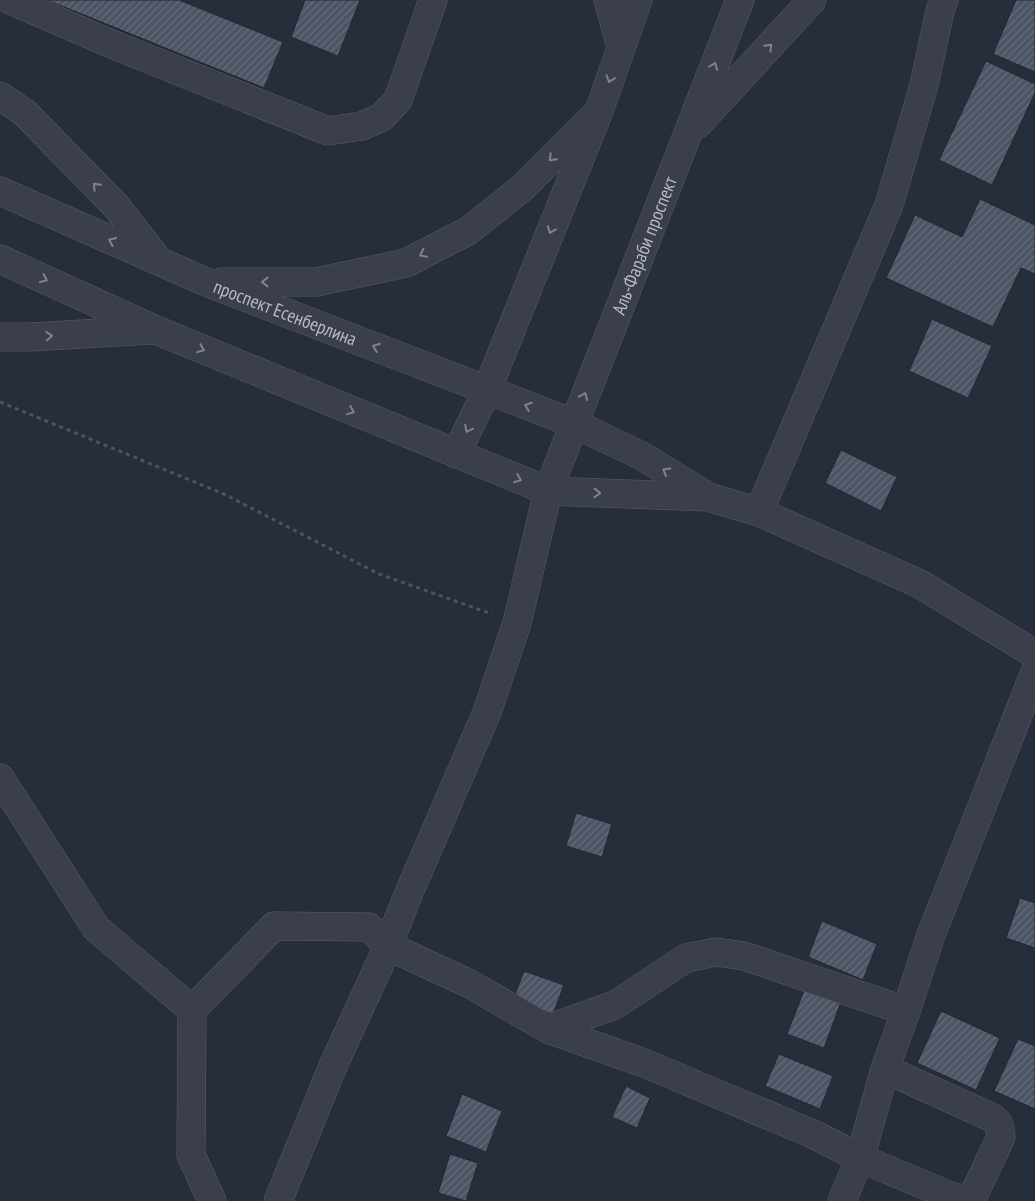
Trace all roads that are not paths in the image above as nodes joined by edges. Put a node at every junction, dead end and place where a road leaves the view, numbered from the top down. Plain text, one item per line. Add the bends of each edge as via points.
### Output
1 (10, 0) edge
2 (433, 0) edge
3 (608, 0) edge
4 (638, 0) edge
5 (740, 0) edge
6 (812, 0) edge
7 (944, 0) edge
8 (621, 47) junction
9 (0, 96) edge
10 (599, 110) junction
11 (688, 134) junction
12 (0, 191) edge
13 (0, 258) edge
14 (161, 263) junction
15 (206, 282) junction
16 (156, 330) junction
17 (0, 336) edge
18 (487, 390) junction
19 (574, 423) junction
20 (456, 454) junction
21 (548, 491) junction
22 (708, 497) junction
23 (759, 512) junction
24 (1035, 654) edge
25 (1035, 672) edge
26 (0, 778) edge
27 (388, 946) junction
28 (192, 1010) junction
29 (906, 1011) junction
30 (548, 1028) junction
31 (884, 1069) junction
32 (860, 1158) junction
33 (212, 1201) edge
34 (278, 1201) edge
35 (842, 1201) edge

1 - 2 street via 328,131 362,126 382,117 398,100
3 - 8 street
4 - 8 street
11 -> 5 street, Аль-Фараби проспект
11 -> 6 street
7 - 23 street via 924,85 889,205
8 -> 10 street
14 -> 9 street via 116,206 25,113
10 -> 15 street via 521,189 476,225 406,263 316,282
10 -> 18 street
19 -> 11 street, Аль-Фараби проспект
14 -> 12 street, проспект Есенберлина
13 -> 16 street
14 - 15 street, проспект Есенберлина
18 -> 15 street, проспект Есенберлина
17 -> 16 street
16 -> 20 street
19 -> 18 street, проспект Есенберлина
18 -> 20 street
19 - 21 street, Аль-Фараби проспект
22 -> 19 street, проспект Есенберлина via 642,456
20 -> 21 street
21 -> 22 street
21 - 27 street, Аль-Фараби проспект via 517,623 487,712
22 - 23 street
23 - 24 street via 920,584
25 - 29 street via 931,935
26 - 28 street via 96,928
27 - 28 street via 369,927 274,926
27 - 30 street via 470,984
27 - 34 street, Аль-Фараби проспект via 333,1066
28 - 33 street via 191,1155
29 - 30 street via 744,956 716,952 686,958 615,1005
29 - 31 street
30 - 32 street via 813,1134
31 - 32 street
31 - 32 street via 993,1118 999,1124 1001,1137 974,1194 965,1199
32 - 35 street

